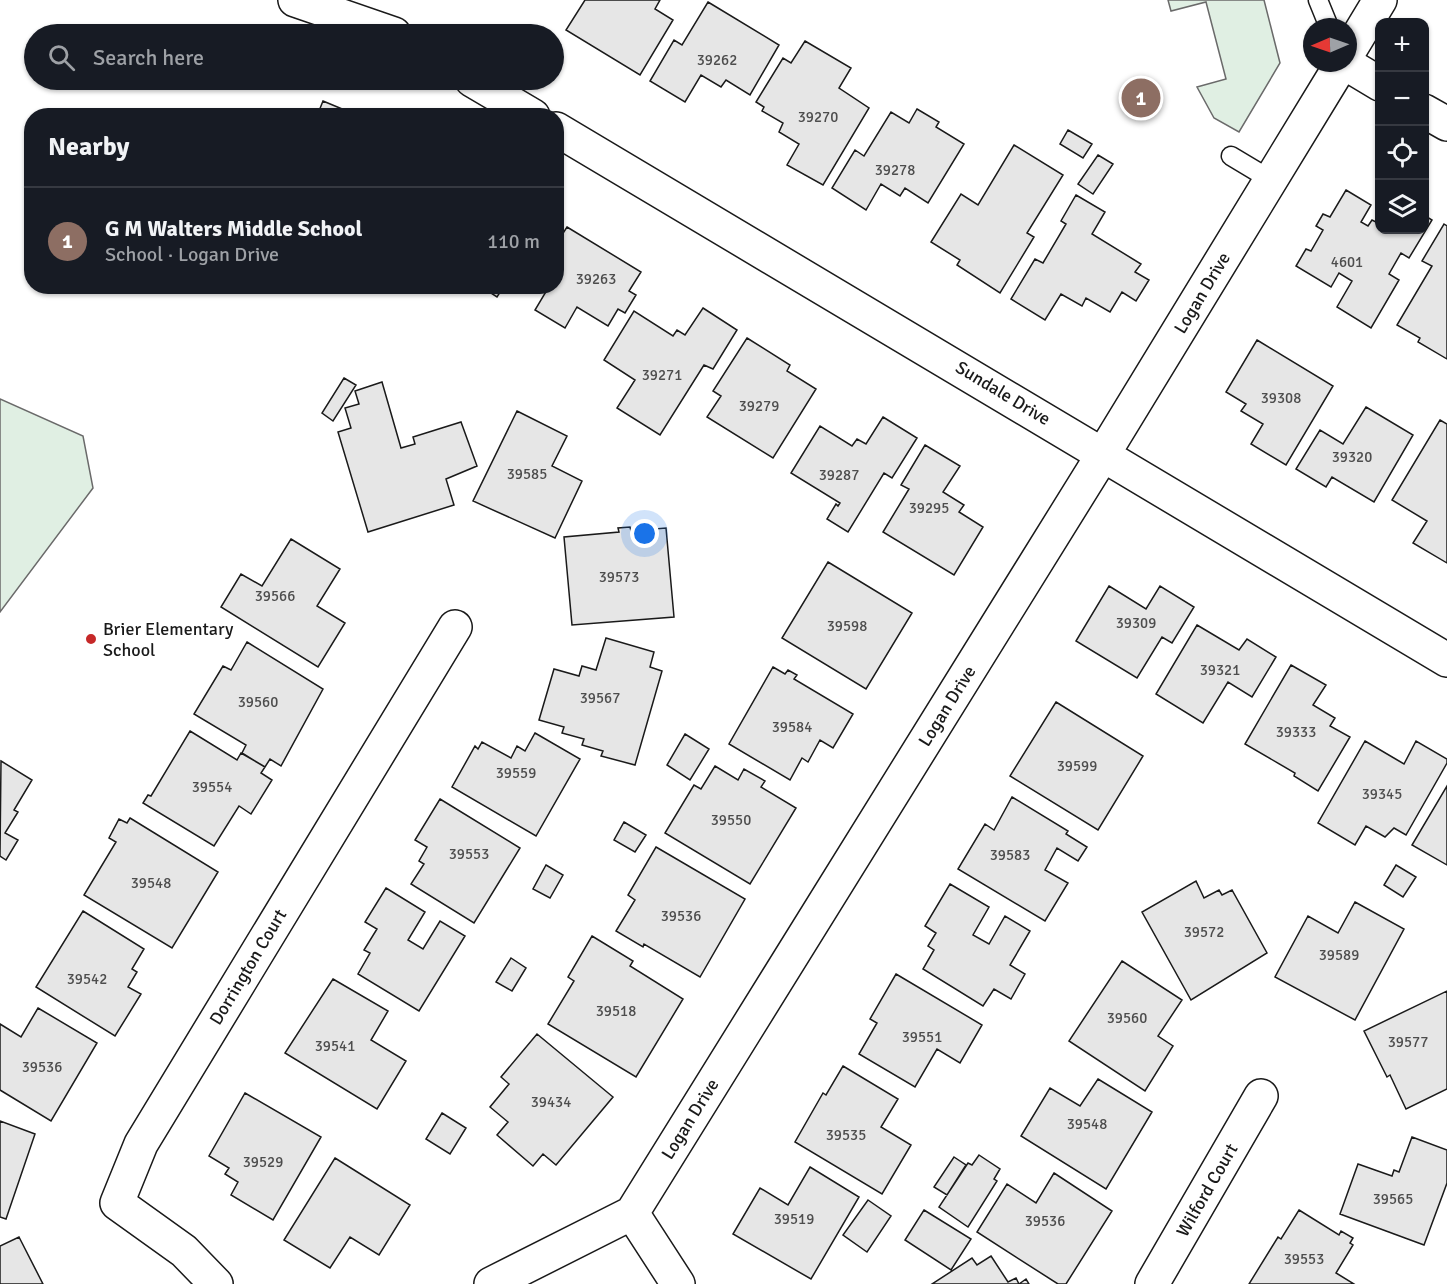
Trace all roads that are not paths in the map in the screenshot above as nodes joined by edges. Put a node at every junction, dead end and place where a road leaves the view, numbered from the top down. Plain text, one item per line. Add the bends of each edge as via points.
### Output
1 (295, 0) edge
2 (1318, 0) edge
3 (1380, 0) edge
4 (1325, 18) edge
5 (365, 24) edge
6 (1357, 38) edge
7 (1357, 71) edge
8 (1337, 72) edge
9 (1375, 81) edge
10 (489, 90) edge
11 (519, 108) edge
12 (1429, 113) edge
13 (1447, 124) edge
14 (564, 134) edge
15 (1231, 156) dead end
16 (1271, 180) junction
17 (1104, 453) junction
18 (455, 627) dead end
19 (1447, 660) edge
20 (1261, 1096) dead end
21 (632, 1213) junction
22 (216, 1284) edge
23 (491, 1284) edge
24 (678, 1284) edge
25 (1152, 1284) edge

1 - 5 street
2 - 4 lane
3 - 6 street
7 - 9 street
8 - 16 street, Logan Drive
10 - 11 street
12 - 13 street
14 - 17 street, Sundale Drive
15 - 16 lane
16 - 17 street, Logan Drive
17 - 19 street, Sundale Drive
17 - 21 street, Logan Drive
18 - 22 street, Dorrington Court via 141,1144 117,1203 184,1251
20 - 25 street, Wilford Court
21 - 23 street
21 - 24 street

